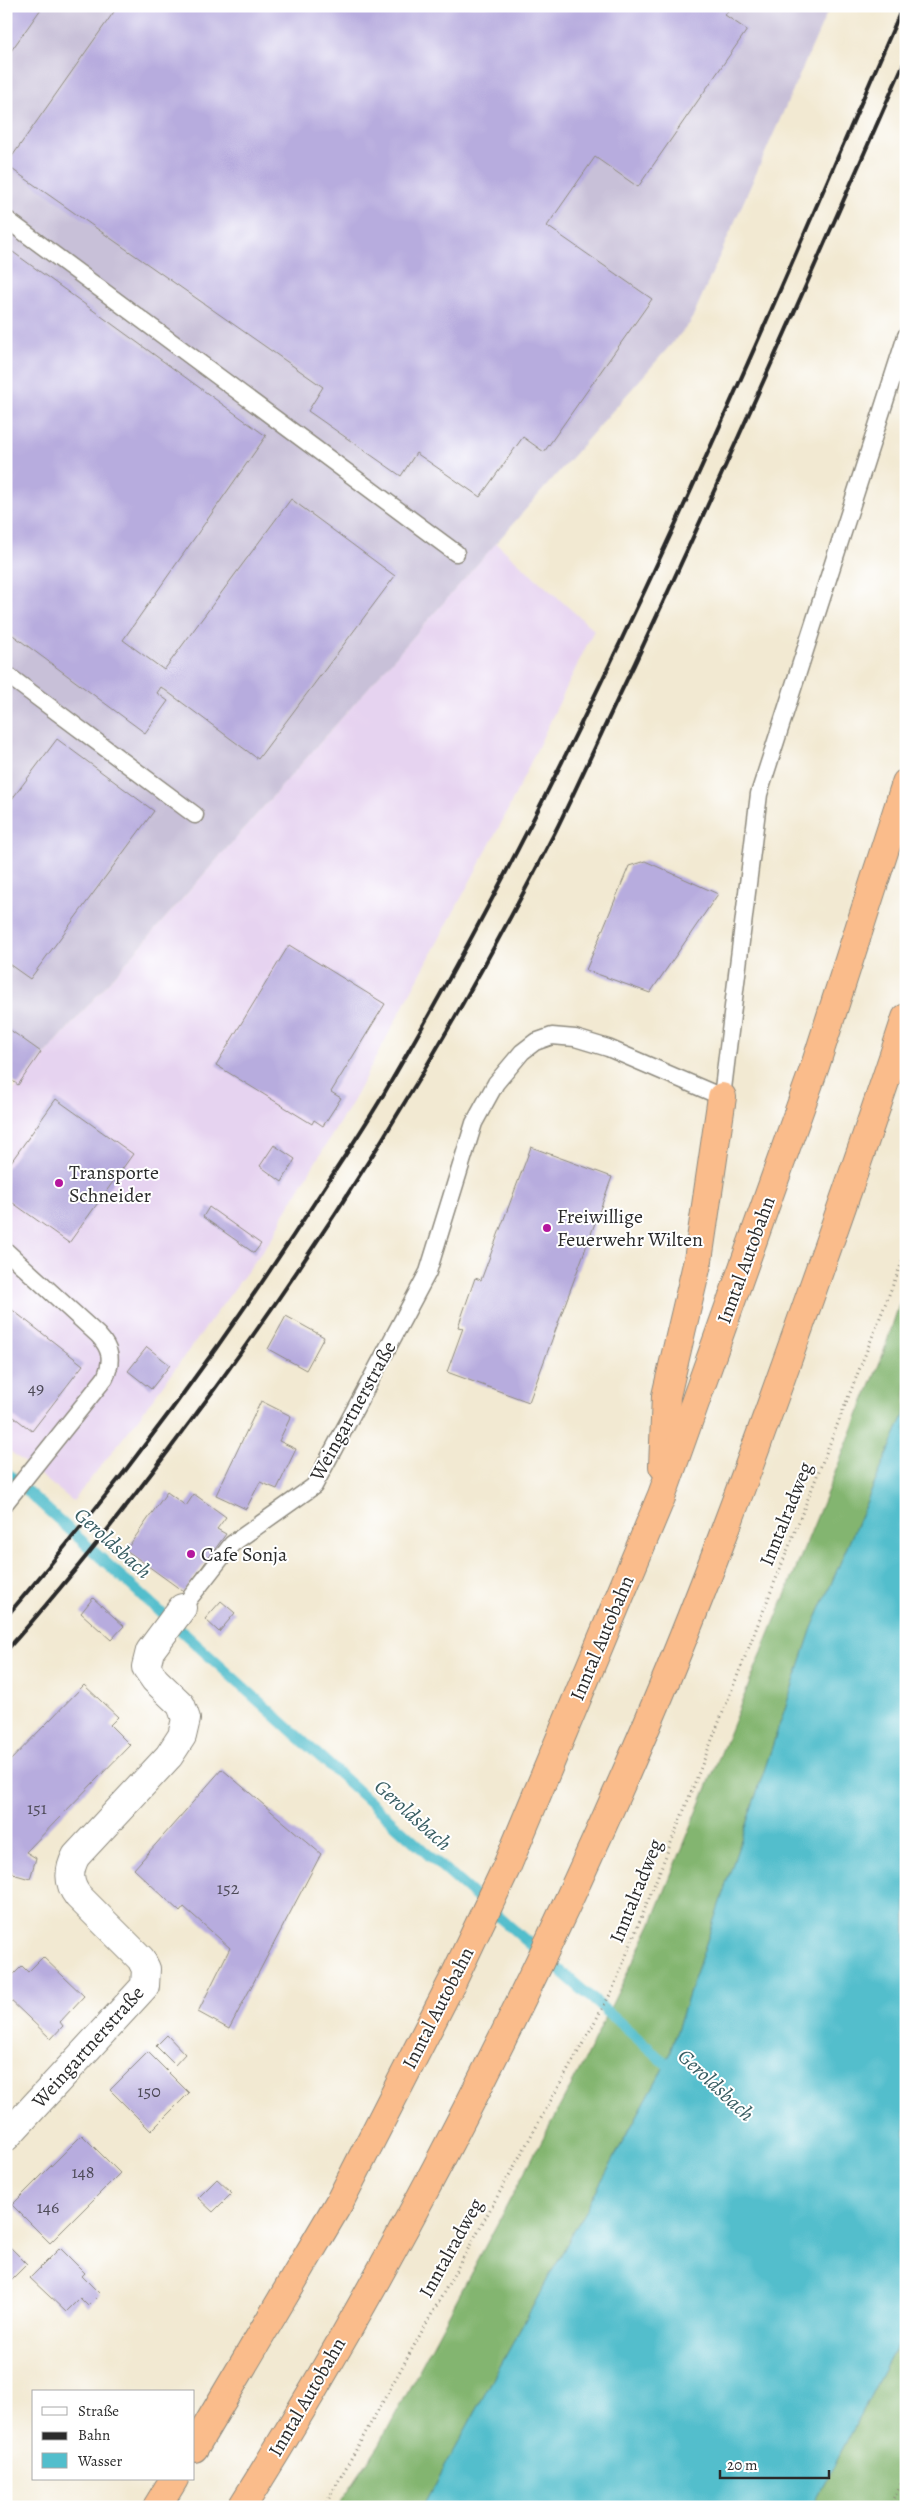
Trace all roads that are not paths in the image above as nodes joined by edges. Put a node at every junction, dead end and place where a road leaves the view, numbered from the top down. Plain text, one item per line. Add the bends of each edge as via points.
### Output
1 (6, 219) edge
2 (906, 336) edge
3 (456, 554) dead end
4 (6, 674) edge
5 (906, 783) edge
6 (195, 815) dead end
7 (906, 1018) edge
8 (722, 1097) junction
9 (6, 1251) edge
10 (662, 1495) junction
11 (10, 1498) edge
12 (182, 1608) joint
13 (6, 2137) edge
14 (195, 2446) edge
15 (173, 2480) edge
16 (157, 2507) edge
17 (242, 2507) edge

1 - 3 lane
2 - 8 lane via 759,794
4 - 6 lane
5 - 10 highway, Inntal Autobahn via 815,1066
7 - 17 highway, Inntal Autobahn via 744,1482 638,1746 513,2020 397,2242
8 - 10 highway via 698,1260 666,1396
8 - 12 lane, Weingartnerstraße via 608,1048 575,1038 552,1036 535,1042 522,1052 496,1083 474,1124 428,1272 314,1486 232,1544
9 - 11 lane via 98,1335 108,1346 111,1357 105,1378
10 - 14 highway, Inntal Autobahn via 507,1866 452,1982 340,2201
12 - 13 street, Weingartnerstraße via 150,1651 146,1667 181,1705 186,1719 182,1736 169,1756 76,1856 70,1872 73,1890 141,1959 146,1968 145,1986
15 - 16 highway

